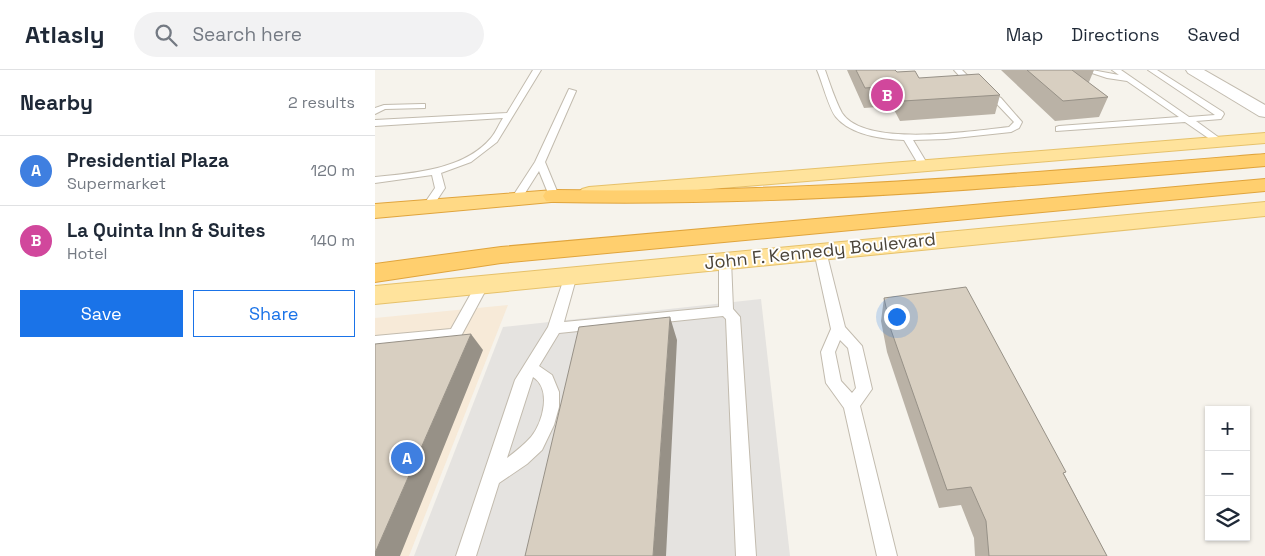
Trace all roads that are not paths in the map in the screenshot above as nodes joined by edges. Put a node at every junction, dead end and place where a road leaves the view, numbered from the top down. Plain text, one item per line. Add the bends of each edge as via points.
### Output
1 (537, 70) edge
2 (821, 70) edge
3 (959, 70) edge
4 (1116, 70) edge
5 (1152, 70) edge
6 (1193, 70) edge
7 (1095, 71) edge
8 (1130, 80) junction
9 (572, 91) dead end
10 (422, 106) dead end
11 (375, 111) edge
12 (1265, 112) edge
13 (509, 115) junction
14 (1188, 120) junction
15 (375, 123) edge
16 (1059, 129) dead end
17 (907, 138) junction
18 (1265, 138) edge
19 (1220, 142) junction
20 (1265, 160) edge
21 (540, 162) junction
22 (923, 165) junction
23 (436, 173) junction
24 (375, 180) edge
25 (1265, 185) edge
26 (554, 196) junction
27 (516, 199) junction
28 (427, 207) junction
29 (1265, 209) edge
30 (375, 211) edge
31 (820, 251) junction
32 (725, 260) junction
33 (375, 274) edge
34 (571, 275) junction
35 (483, 284) junction
36 (375, 295) edge
37 (726, 310) junction
38 (555, 328) junction
39 (839, 329) junction
40 (375, 342) edge
41 (530, 369) junction
42 (852, 405) junction
43 (492, 477) junction
44 (466, 556) edge
45 (746, 556) edge
46 (887, 556) edge

1 - 13 lane
2 - 17 lane via 839,115 848,125 878,135
3 - 17 lane via 975,88 998,100 1018,122 1016,126
4 - 8 lane
5 - 14 lane via 1220,114 1219,117
6 - 12 street
7 - 8 lane
8 - 14 lane
9 - 21 lane
10 - 11 lane via 384,107
13 - 15 lane
13 - 23 lane via 485,149
14 - 16 lane
14 - 19 lane
17 - 22 lane
18 - 19 main road
19 - 22 main road
20 - 26 highway via 943,186 707,197
21 - 26 lane
21 - 27 lane
22 - 26 main road
23 - 24 lane
23 - 28 lane via 440,188
25 - 33 highway via 501,255
26 - 27 highway
27 - 28 highway
28 - 30 highway
29 - 31 main road, John F. Kennedy Boulevard
31 - 32 main road, John F. Kennedy Boulevard
31 - 39 lane
32 - 34 main road, John F. Kennedy Boulevard
32 - 37 lane
34 - 35 main road, John F. Kennedy Boulevard
34 - 38 lane
35 - 36 main road, John F. Kennedy Boulevard
35 - 40 lane via 455,334
37 - 38 lane
37 - 45 lane via 733,318
38 - 41 lane
39 - 42 lane via 828,352 834,384
39 - 42 lane via 855,346 864,389
41 - 43 lane via 523,380
41 - 43 lane via 543,375 551,386 552,398 544,430 537,443 521,459
42 - 46 lane
43 - 44 lane

